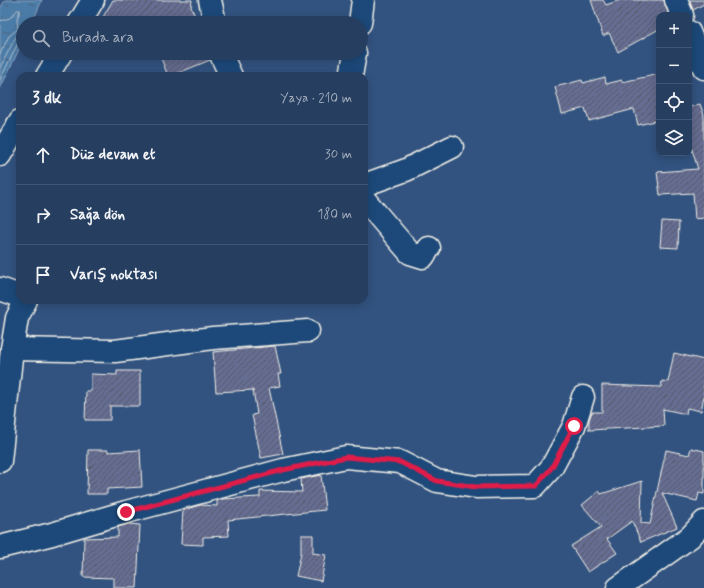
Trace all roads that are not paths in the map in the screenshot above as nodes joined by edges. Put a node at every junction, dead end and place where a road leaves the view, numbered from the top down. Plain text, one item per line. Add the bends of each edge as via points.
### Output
1 (94, 0) edge
2 (210, 0) edge
3 (363, 0) edge
4 (676, 0) edge
5 (681, 12) edge
6 (84, 16) edge
7 (213, 16) edge
8 (361, 16) edge
9 (704, 27) edge
10 (692, 32) edge
11 (692, 40) edge
12 (56, 60) edge
13 (224, 60) edge
14 (354, 60) edge
15 (704, 68) edge
16 (49, 72) edge
17 (229, 72) edge
18 (352, 72) edge
19 (16, 129) edge
20 (452, 147) dead end
21 (0, 155) edge
22 (368, 184) edge
23 (368, 203) edge
24 (429, 248) dead end
25 (0, 289) edge
26 (16, 295) edge
27 (24, 304) edge
28 (308, 331) dead end
29 (12, 349) junction
30 (583, 397) dead end
31 (0, 461) edge
32 (704, 522) edge
33 (0, 547) edge
34 (618, 588) edge

1 - 6 street
2 - 7 street
3 - 8 street
4 - 5 street
9 - 10 street
11 - 15 street
12 - 16 street
13 - 17 street
14 - 18 street
19 - 21 street
20 - 22 street via 406,170
23 - 24 street via 410,253 423,257
25 - 26 street
27 - 29 street via 17,318
28 - 29 street via 213,338 115,351
29 - 31 street
30 - 33 street via 574,426 552,467 536,486 476,487 437,481 400,462 346,457 283,470
32 - 34 street via 690,537

